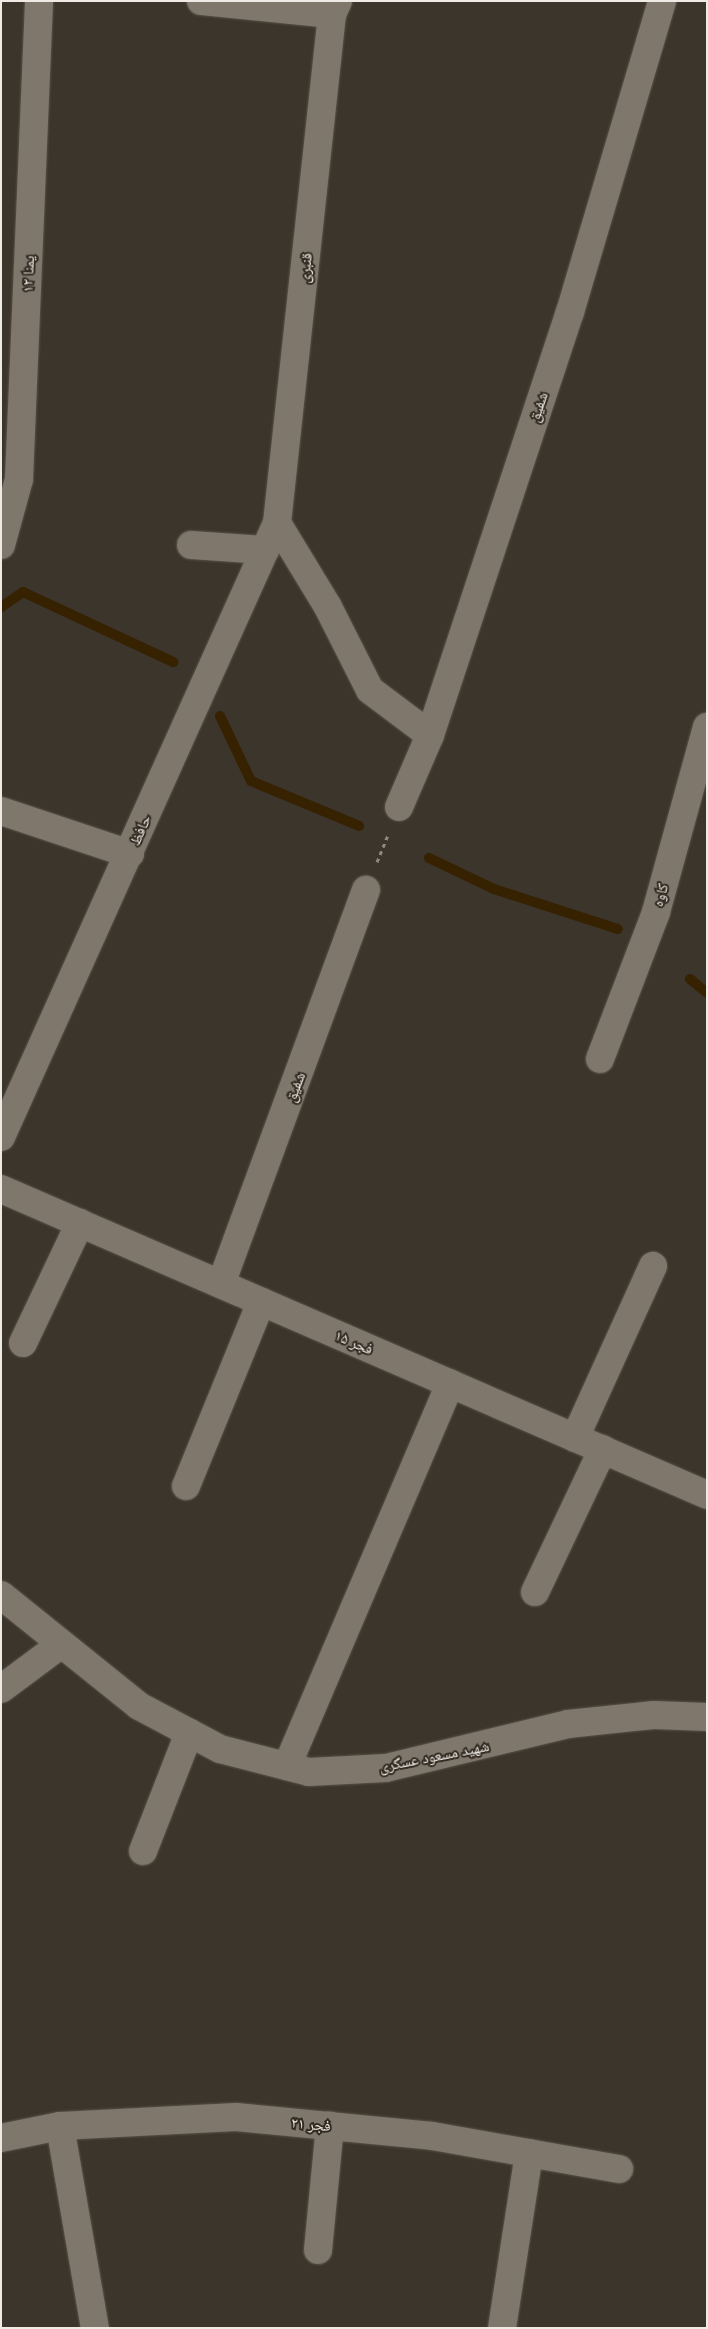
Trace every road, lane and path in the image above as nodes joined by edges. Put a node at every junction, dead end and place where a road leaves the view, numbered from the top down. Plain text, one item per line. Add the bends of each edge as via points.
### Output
1 (39, 1) edge
2 (201, 1) edge
3 (662, 1) edge
4 (335, 7) edge
5 (277, 523) junction
6 (1, 545) edge
7 (191, 545) dead end
8 (265, 550) junction
9 (707, 727) edge
10 (430, 734) junction
11 (399, 807) joint
12 (1, 811) edge
13 (130, 854) junction
14 (366, 890) joint
15 (600, 1059) dead end
16 (1, 1137) edge
17 (1, 1189) edge
18 (80, 1223) junction
19 (653, 1266) dead end
20 (221, 1284) junction
21 (261, 1302) junction
22 (23, 1343) dead end
23 (450, 1383) junction
24 (575, 1438) junction
25 (603, 1449) junction
26 (186, 1486) dead end
27 (707, 1495) edge
28 (535, 1592) dead end
29 (1, 1594) edge
30 (60, 1645) junction
31 (1, 1689) edge
32 (707, 1717) edge
33 (189, 1733) junction
34 (287, 1766) junction
35 (143, 1850) dead end
36 (60, 2126) junction
37 (330, 2126) junction
38 (1, 2138) edge
39 (529, 2153) junction
40 (619, 2169) dead end
41 (318, 2250) dead end
42 (95, 2328) edge
43 (502, 2328) edge

1 - 6 street, یمنا ۱۲ via 19,479
2 - 4 street
3 - 10 street, شفیق via 570,312
4 - 5 street, قنبری
5 - 8 street, حافظ
5 - 10 street via 328,607 370,690
7 - 8 street
8 - 13 street, حافظ
9 - 15 street, کاوه via 656,912
10 - 11 street, شفیق
11 - 14 path
12 - 13 street
13 - 16 street, حافظ
14 - 20 street, شفیق
17 - 18 street, فجر ۱۵
18 - 20 street, فجر ۱۵
18 - 22 street
19 - 24 street
20 - 21 street, فجر ۱۵
21 - 23 street, فجر ۱۵
21 - 26 street
23 - 24 street, فجر ۱۵
23 - 34 street
24 - 25 street, فجر ۱۵
25 - 27 street, فجر ۱۵
25 - 28 street
29 - 30 street, شهید مسعود عسگری
30 - 31 street
30 - 33 street, شهید مسعود عسگری via 139,1706
32 - 34 street, شهید مسعود عسگری via 654,1715 568,1724 386,1768 309,1772
33 - 34 street, شهید مسعود عسگری via 220,1749
33 - 35 street
36 - 37 street, فجر ۲۱ via 236,2117
36 - 38 street, فجر ۲۱
36 - 42 street
37 - 39 street, فجر ۲۱ via 432,2136
37 - 41 street
39 - 40 street, فجر ۲۱
39 - 43 street

